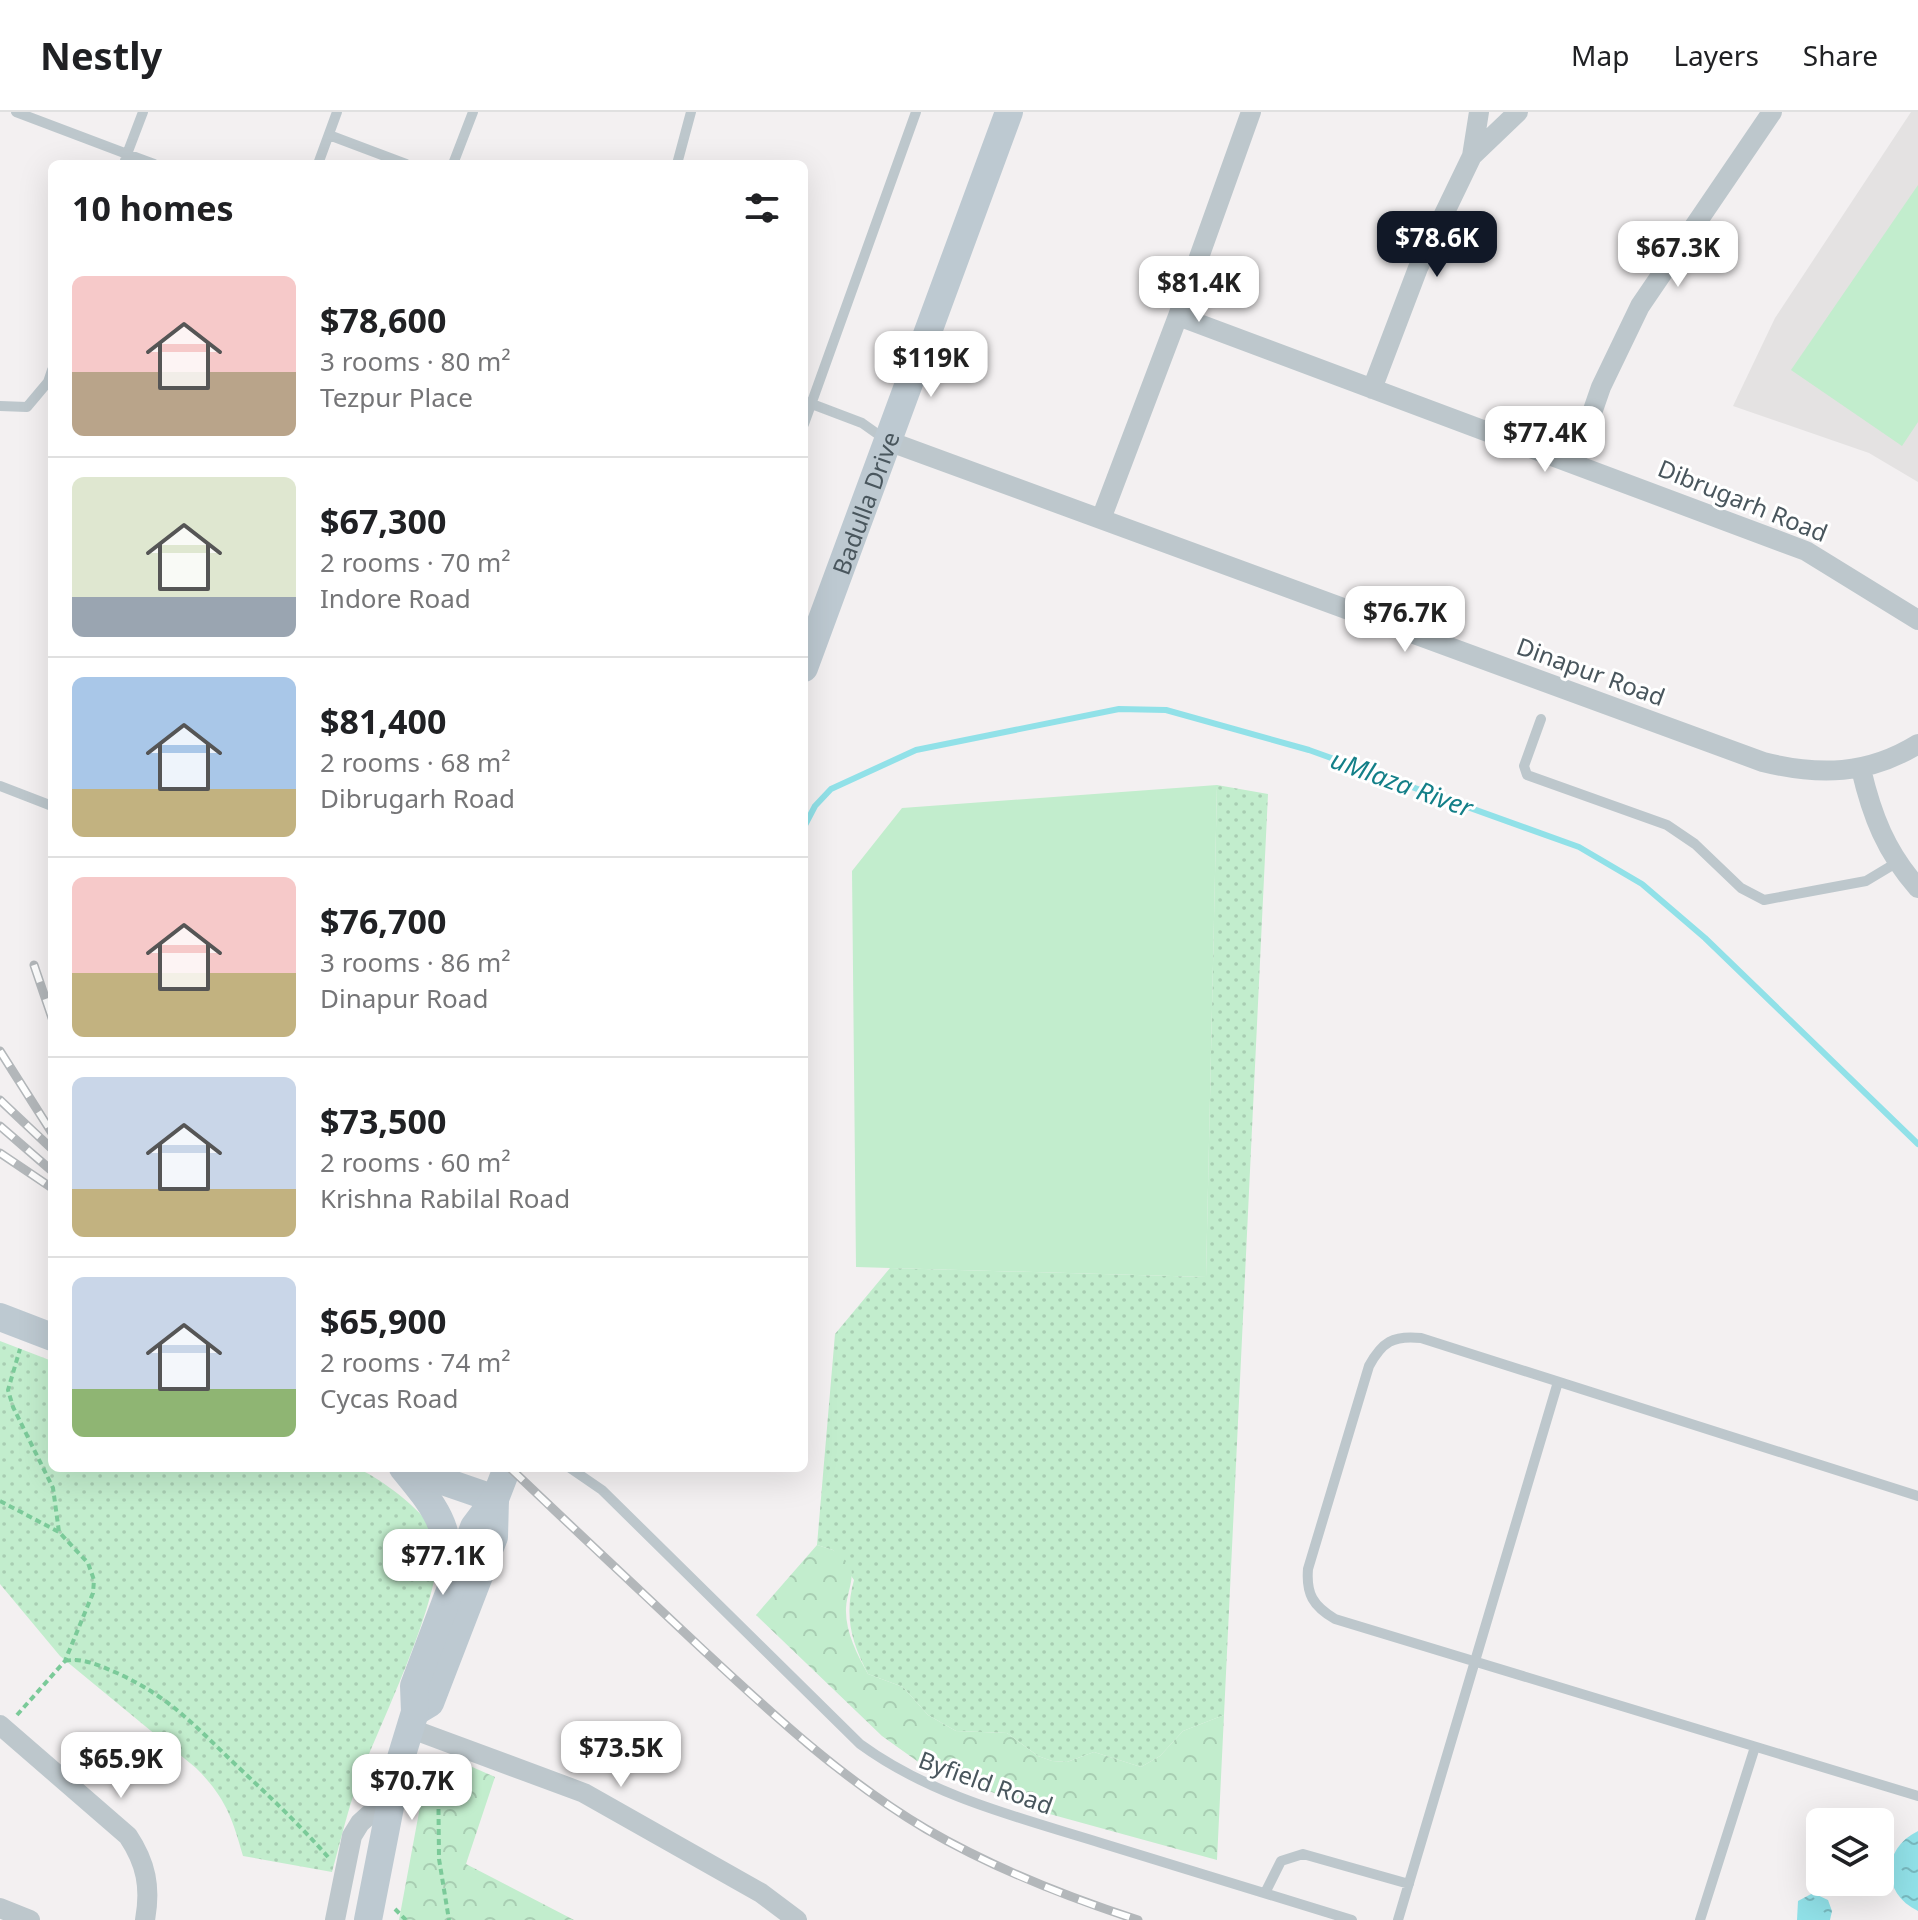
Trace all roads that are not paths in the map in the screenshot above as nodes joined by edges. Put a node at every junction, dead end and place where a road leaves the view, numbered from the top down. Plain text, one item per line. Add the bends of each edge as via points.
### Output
1 (16, 112) edge
2 (143, 112) edge
3 (337, 112) edge
4 (473, 112) edge
5 (691, 112) edge
6 (916, 112) edge
7 (1009, 112) edge
8 (1251, 112) edge
9 (1479, 112) edge
10 (1518, 112) edge
11 (1772, 112) edge
12 (329, 135) junction
13 (1472, 156) junction
14 (125, 159) edge
15 (320, 160) edge
16 (395, 160) edge
17 (455, 160) edge
18 (678, 160) edge
19 (1178, 316) junction
20 (48, 382) edge
21 (1372, 389) junction
22 (808, 403) edge
23 (0, 406) edge
24 (888, 441) junction
25 (1575, 462) junction
26 (1101, 519) junction
27 (1918, 620) edge
28 (808, 657) edge
29 (1541, 719) dead end
30 (1918, 744) edge
31 (1861, 769) junction
32 (0, 786) edge
33 (48, 804) edge
34 (1896, 863) junction
35 (1918, 888) edge
36 (1558, 1382) junction
37 (407, 1472) edge
38 (416, 1472) edge
39 (505, 1472) edge
40 (576, 1472) edge
41 (1918, 1496) edge
42 (495, 1499) junction
43 (450, 1586) junction
44 (1476, 1662) junction
45 (412, 1720) junction
46 (2, 1727) edge
47 (1755, 1747) junction
48 (392, 1794) junction
49 (1918, 1796) edge
50 (1409, 1884) junction
51 (1265, 1893) junction
52 (0, 1908) edge
53 (30, 1920) edge
54 (145, 1920) edge
55 (335, 1920) edge
56 (368, 1920) edge
57 (797, 1920) edge
58 (1352, 1920) edge
59 (1398, 1920) edge
60 (1700, 1920) edge

1 - 14 lane
2 - 14 lane
3 - 12 lane
4 - 17 lane
5 - 18 lane
6 - 22 lane
7 - 24 street, Badulla Drive
8 - 19 street
9 - 13 street
10 - 13 street
11 - 25 street via 1640,306 1601,387
12 - 15 lane
12 - 16 lane
13 - 21 street via 1418,268
19 - 21 street, Dibrugarh Road
19 - 26 street
20 - 23 lane via 27,407
21 - 25 street, Dibrugarh Road
22 - 24 lane via 862,423
24 - 26 street, Dinapur Road
24 - 28 street, Badulla Drive
25 - 27 street, Dibrugarh Road via 1806,551
26 - 31 street, Dinapur Road via 1763,762 1803,772
29 - 34 lane via 1524,766 1527,775 1667,825 1752,896 1775,900 1841,887 1866,881
30 - 31 street, Dinapur Road
31 - 34 street via 1870,808
32 - 33 lane
34 - 35 street
36 - 41 lane
36 - 44 lane
36 - 44 lane via 1421,1338 1389,1340 1369,1366 1308,1569 1312,1600 1335,1619
37 - 43 street via 447,1533
38 - 42 street
39 - 42 street
40 - 51 lane, Byfield Road via 602,1490 860,1744 893,1768 1001,1813
42 - 43 street via 474,1527
42 - 45 street via 494,1537 430,1703
43 - 45 street via 414,1686
44 - 47 lane
44 - 50 lane
45 - 48 street
45 - 57 street via 438,1739 584,1793 761,1893
46 - 54 street via 128,1836 148,1879
47 - 49 lane
47 - 60 lane
48 - 55 street via 360,1823 348,1849
48 - 56 street
50 - 51 lane via 1303,1854 1281,1861
50 - 59 lane
51 - 58 lane, Byfield Road
52 - 53 street

